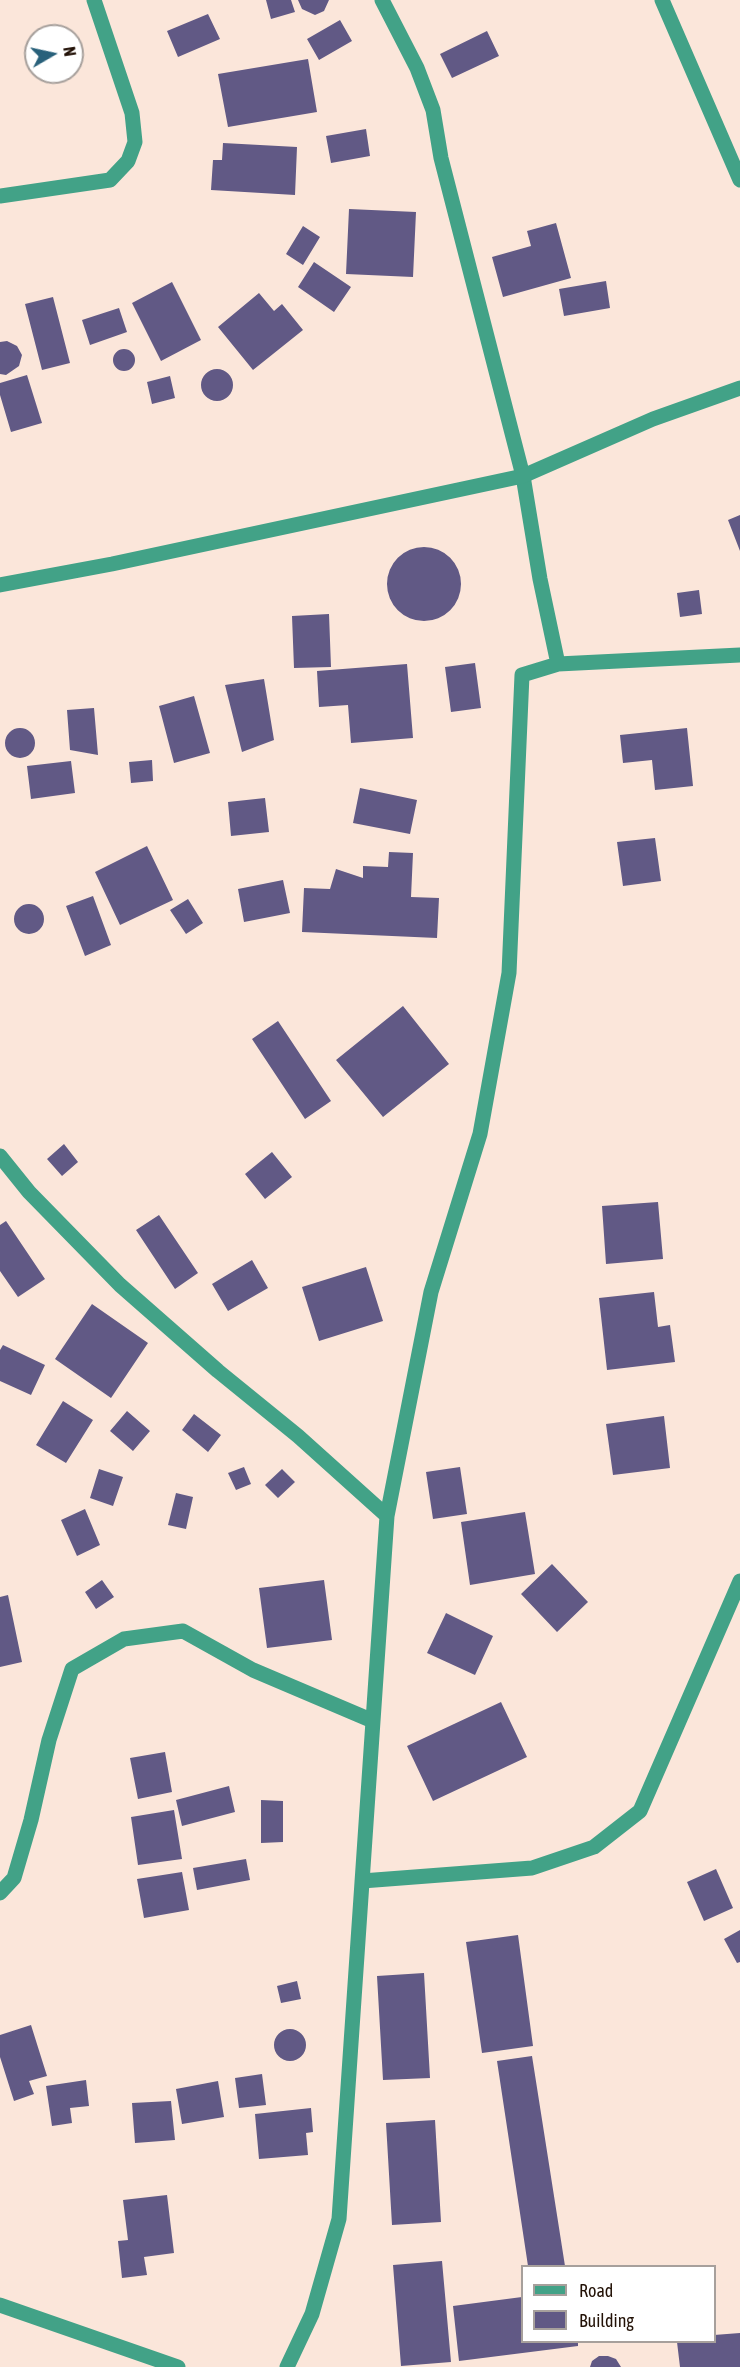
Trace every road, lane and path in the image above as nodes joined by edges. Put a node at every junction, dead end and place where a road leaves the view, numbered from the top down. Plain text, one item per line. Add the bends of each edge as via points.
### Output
1 (94, 0) edge
2 (382, 0) edge
3 (662, 0) edge
4 (740, 180) edge
5 (0, 196) edge
6 (740, 388) edge
7 (523, 476) junction
8 (0, 585) edge
9 (740, 655) edge
10 (558, 664) junction
11 (0, 1156) edge
12 (387, 1516) junction
13 (740, 1581) edge
14 (373, 1721) junction
15 (362, 1881) junction
16 (0, 1893) edge
17 (0, 2305) edge
18 (177, 2367) edge
19 (287, 2367) edge

1 - 5 street via 132,113 135,142 128,161 110,180
2 - 7 street via 417,68 433,110 441,158
3 - 4 street
6 - 7 street via 653,419
7 - 8 street
7 - 10 street
9 - 10 street
10 - 12 street via 522,675 509,973 480,1134 431,1292
11 - 12 street via 29,1192 120,1285
12 - 14 street
13 - 15 street via 640,1811 594,1847 532,1868
14 - 15 street
14 - 16 street via 253,1670 183,1631 124,1639 72,1669 49,1740 14,1878
15 - 19 street via 339,2219 312,2314
17 - 18 street

